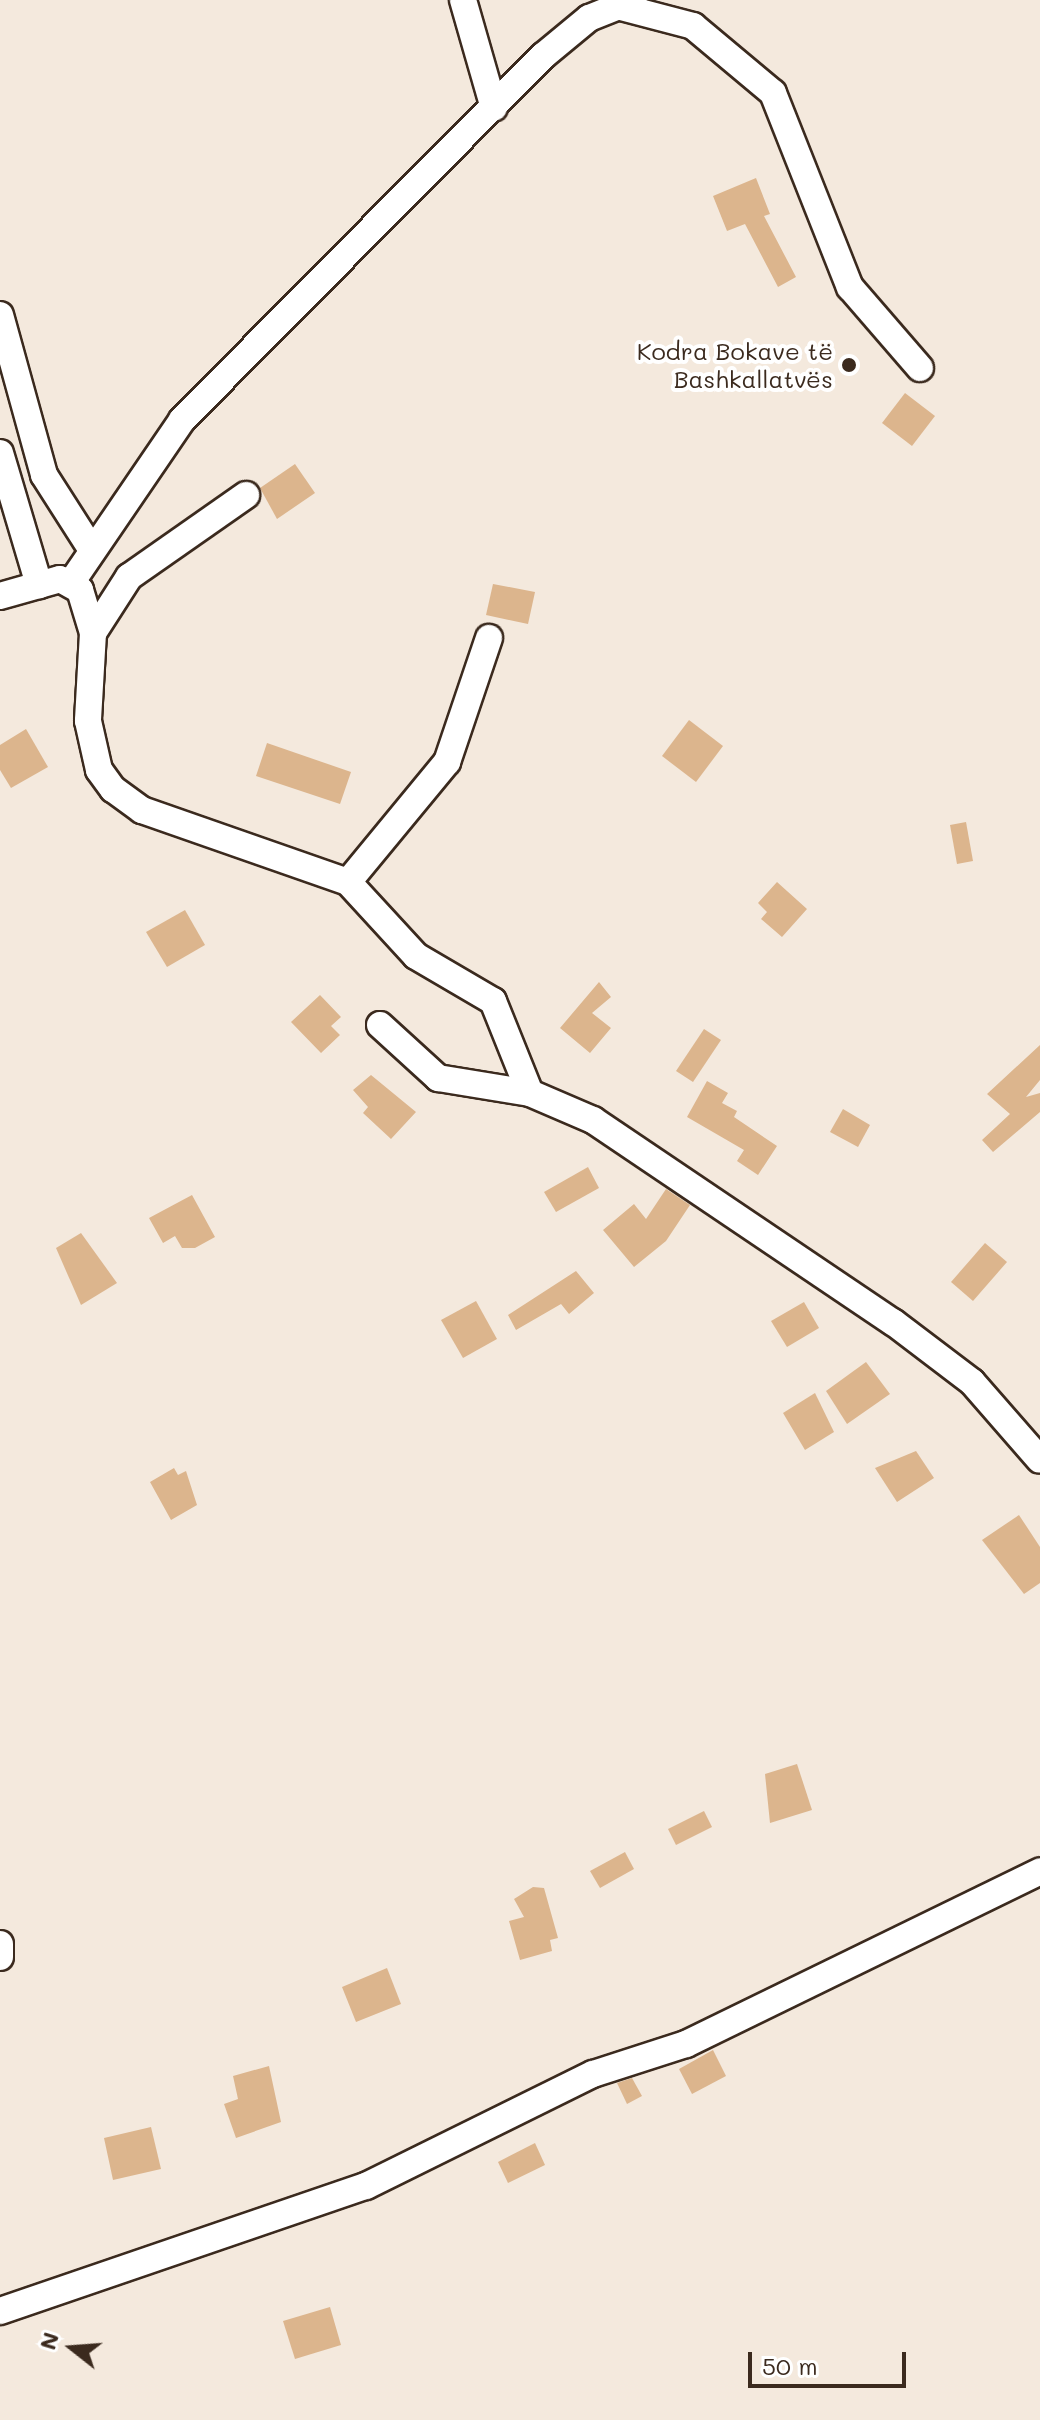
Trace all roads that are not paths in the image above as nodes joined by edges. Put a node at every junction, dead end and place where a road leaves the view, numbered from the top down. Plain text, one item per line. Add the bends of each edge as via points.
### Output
1 (463, 0) edge
2 (625, 3) edge
3 (494, 108) junction
4 (0, 315) edge
5 (920, 368) dead end
6 (0, 453) edge
7 (246, 495) dead end
8 (92, 550) junction
9 (73, 580) junction
10 (39, 585) junction
11 (0, 596) edge
12 (93, 633) junction
13 (489, 638) dead end
14 (348, 882) junction
15 (380, 1025) dead end
16 (530, 1093) junction
17 (1040, 1460) edge
18 (1040, 1871) edge
19 (0, 2311) edge

1 - 3 street
2 - 3 street via 543,56
2 - 5 street via 693,26 773,93 850,287
3 - 8 street via 182,420
4 - 8 street via 44,475
6 - 10 street
7 - 12 street via 129,577
8 - 9 street
9 - 10 street
9 - 12 street
10 - 11 street
12 - 14 street via 88,721 99,770 113,789 142,810
13 - 14 street via 447,762
14 - 16 street via 416,956 493,1001
15 - 16 street via 438,1078
16 - 17 street via 593,1120 893,1322 972,1382
18 - 19 street via 686,2044 593,2074 366,2186

